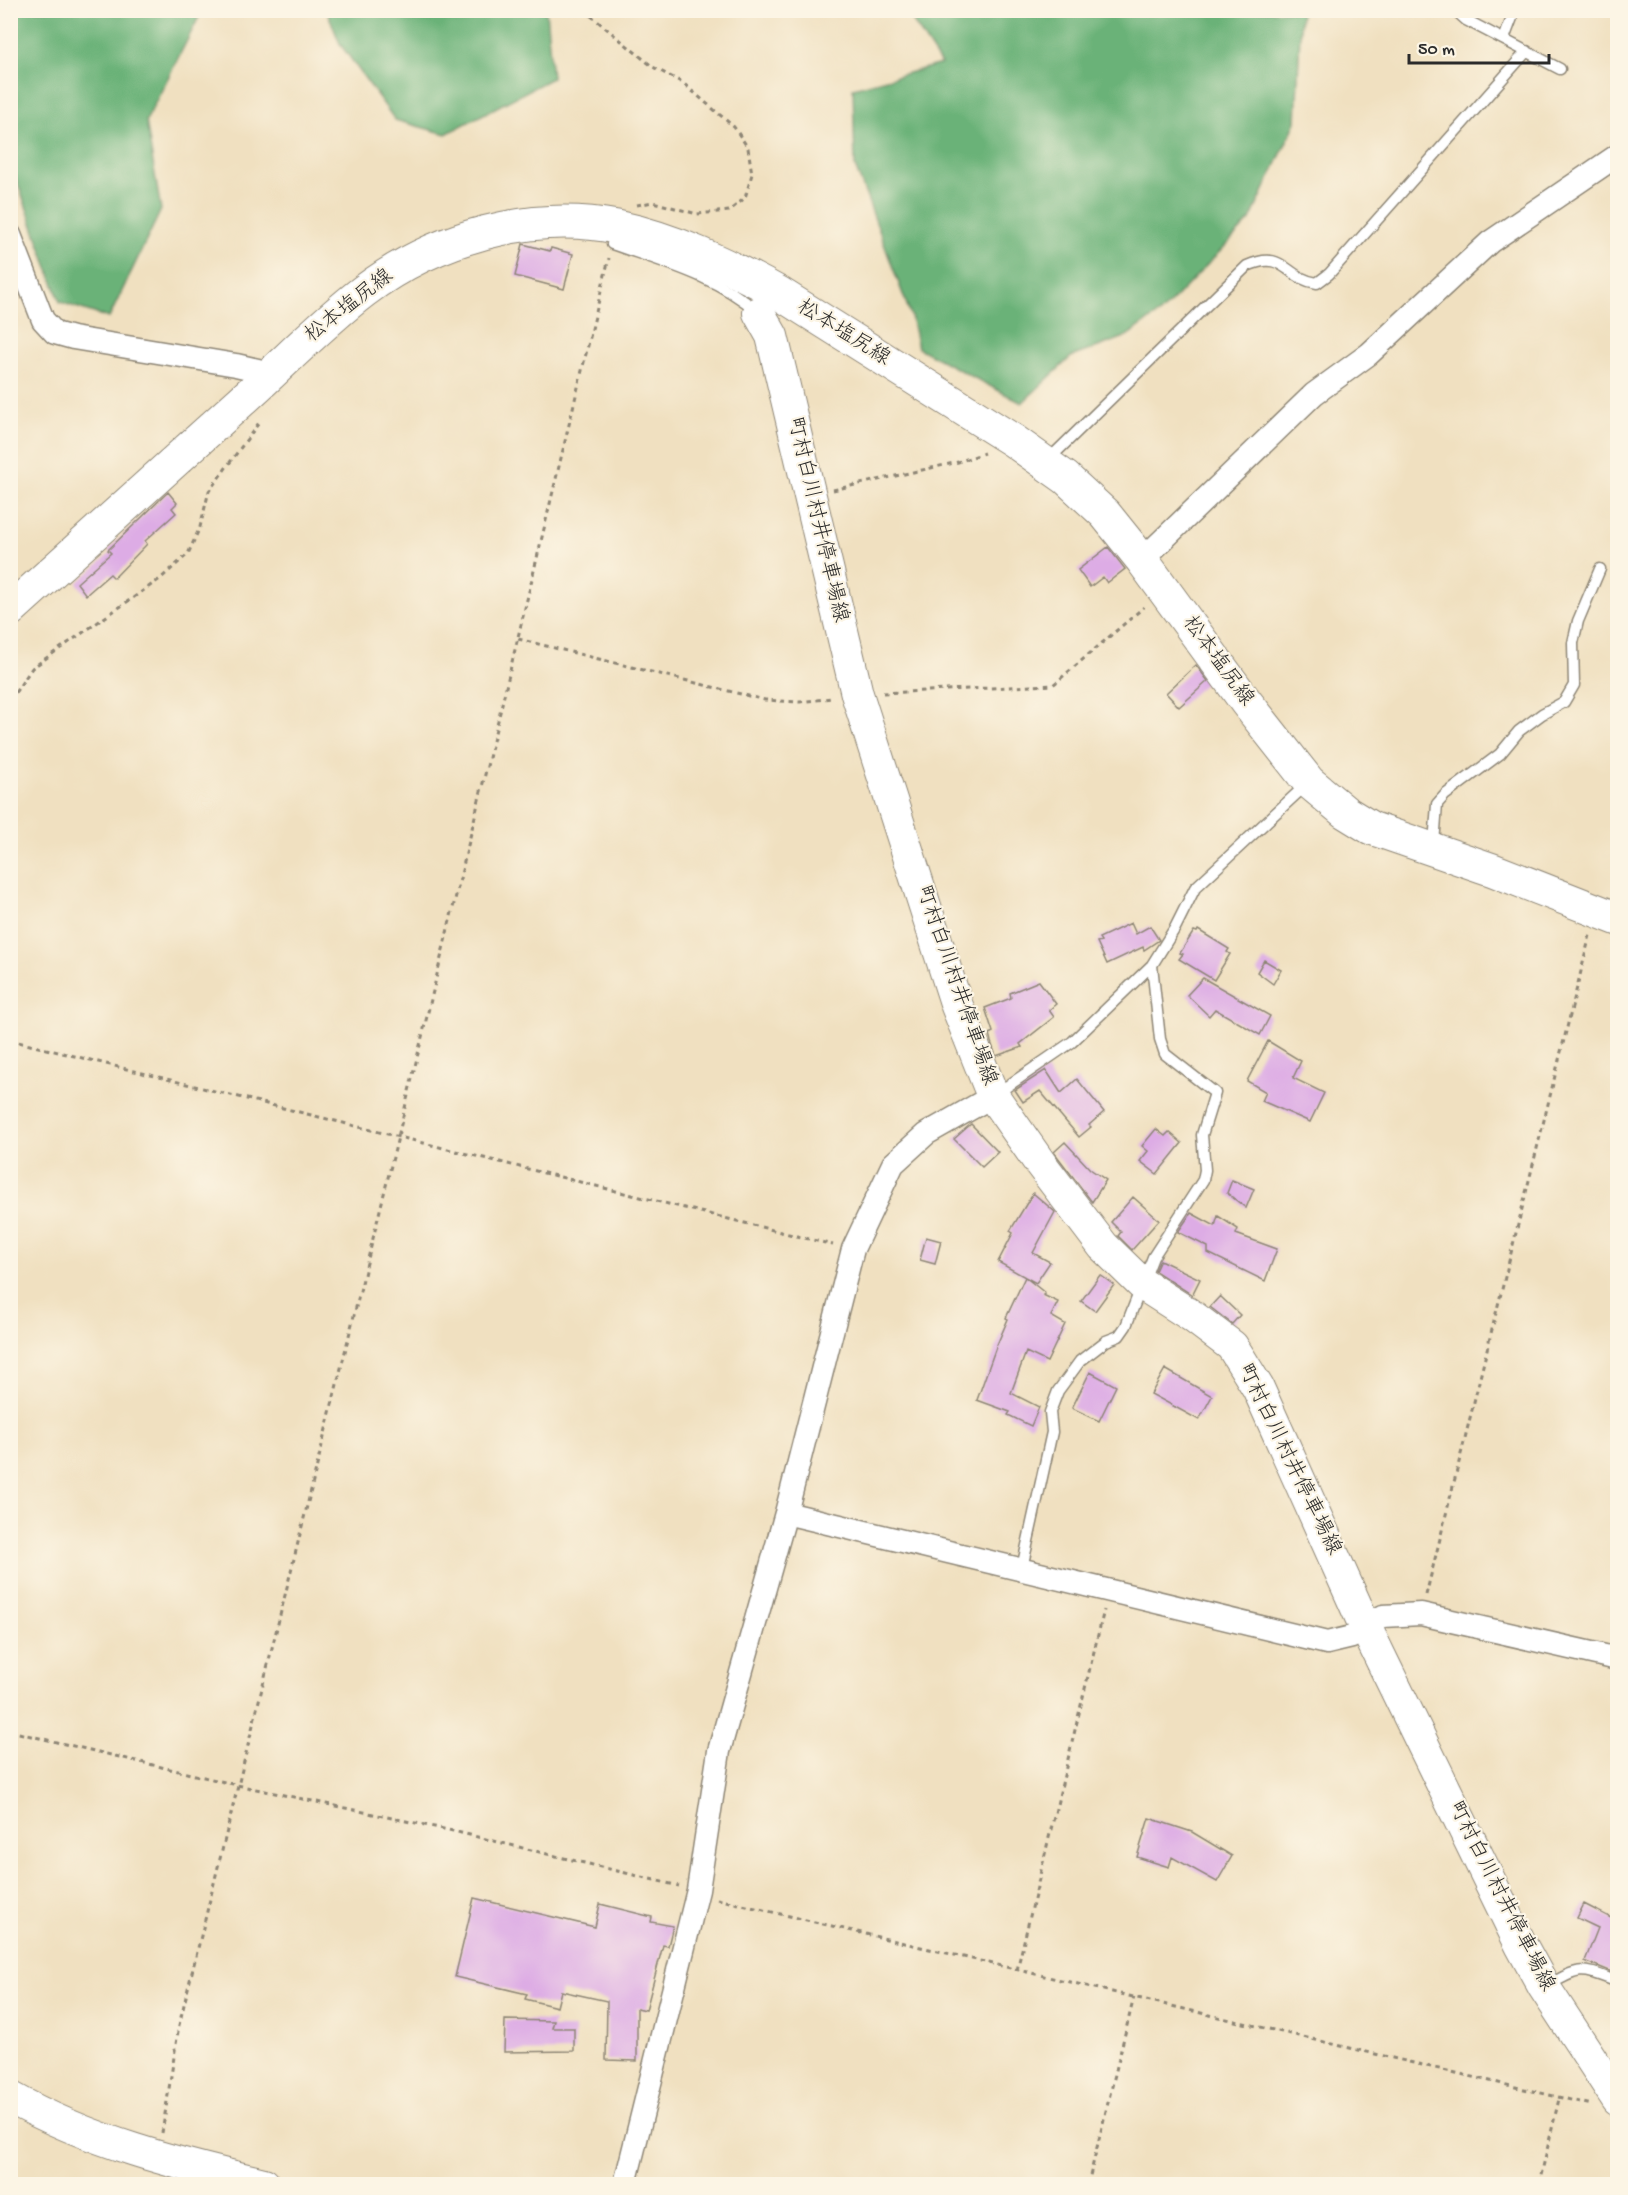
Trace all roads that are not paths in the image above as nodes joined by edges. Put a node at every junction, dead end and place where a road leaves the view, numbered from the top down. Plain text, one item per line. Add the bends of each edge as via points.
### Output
1 (1455, 10) edge
2 (1515, 10) edge
3 (1504, 39) junction
4 (1527, 51) junction
5 (1560, 69) dead end
6 (1617, 155) edge
7 (10, 235) edge
8 (614, 236) junction
9 (759, 313) joint
10 (272, 374) junction
11 (1045, 464) junction
12 (1143, 560) junction
13 (1600, 569) dead end
14 (10, 610) edge
15 (1309, 782) junction
16 (1434, 850) junction
17 (1607, 914) edge
18 (1152, 965) junction
19 (993, 1096) junction
20 (1142, 1284) junction
21 (786, 1513) junction
22 (1022, 1568) junction
23 (1365, 1626) junction
24 (1617, 1659) edge
25 (1617, 1982) edge
26 (1544, 1987) junction
27 (10, 2097) edge
28 (1606, 2103) edge
29 (264, 2184) edge
30 (625, 2184) edge

1 - 3 lane via 1466,20
2 - 3 lane
3 - 4 lane
4 - 5 lane
4 - 11 lane via 1329,274 1317,283 1306,282 1277,262 1262,259 1247,266
6 - 12 street via 1491,242 1369,354 1314,394
7 - 10 street via 43,320 55,333
8 - 9 lane, 町村白川村井停車場線 via 740,297
8 - 10 main road, 松本塩尻線 via 557,223 498,229 449,244 411,261 364,291
8 - 11 main road, 松本塩尻線 via 673,243 750,277
9 - 19 main road, 町村白川村井停車場線 via 772,336 857,694 957,1006
10 - 14 main road, 松本塩尻線
11 - 12 main road, 松本塩尻線 via 1105,514
12 - 15 main road, 松本塩尻線
13 - 16 lane via 1578,621 1573,643 1574,685 1564,702 1519,731 1500,754 1437,804
15 - 16 main road, 松本塩尻線 via 1371,828
15 - 18 lane via 1195,888
16 - 17 main road, 松本塩尻線
18 - 19 lane via 1072,1042
18 - 20 lane via 1165,1054 1215,1093 1202,1135 1203,1180 1153,1257
19 - 20 main road, 町村白川村井停車場線 via 1104,1246
19 - 21 street via 926,1134 893,1164 853,1249
20 - 22 lane via 1119,1336 1080,1361 1058,1391 1050,1412 1053,1432
20 - 23 main road, 町村白川村井停車場線 via 1232,1346 1258,1388
21 - 22 street
21 - 30 street via 719,1751 698,1892
22 - 23 street via 1327,1643 1352,1636
23 - 24 street via 1383,1616 1421,1614
23 - 26 main road, 町村白川村井停車場線
25 - 26 lane via 1589,1971 1573,1971
26 - 28 main road, 町村白川村井停車場線
27 - 29 main road via 85,2132 193,2168

